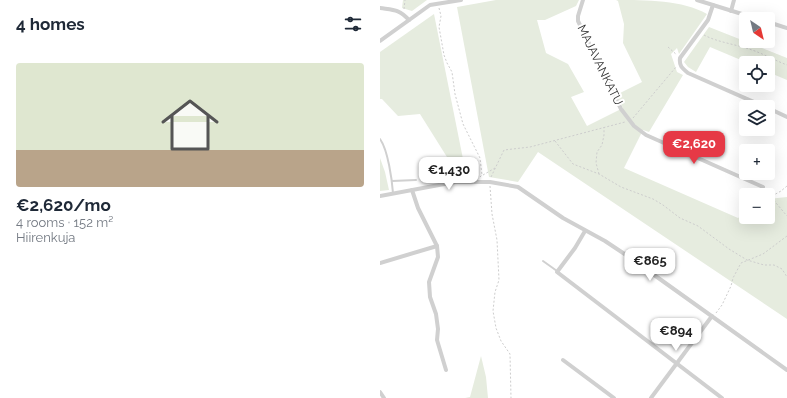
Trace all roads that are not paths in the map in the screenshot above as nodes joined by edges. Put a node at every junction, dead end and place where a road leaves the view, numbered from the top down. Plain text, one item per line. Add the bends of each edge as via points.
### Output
1 (432, 0) edge
2 (461, 0) edge
3 (583, 0) edge
4 (696, 0) edge
5 (734, 0) edge
6 (430, 4) junction
7 (713, 5) junction
8 (380, 8) edge
9 (731, 10) junction
10 (739, 13) edge
11 (409, 20) junction
12 (775, 24) edge
13 (787, 28) edge
14 (380, 41) edge
15 (749, 100) edge
16 (775, 111) edge
17 (787, 117) edge
18 (380, 139) edge
19 (416, 180) dead end
20 (392, 181) junction
21 (763, 187) dead end
22 (412, 190) junction
23 (393, 193) junction
24 (380, 196) edge
25 (585, 231) junction
26 (437, 246) junction
27 (543, 261) dead end
28 (380, 263) edge
29 (558, 272) junction
30 (712, 316) junction
31 (563, 360) dead end
32 (677, 364) junction
33 (446, 370) dead end
34 (787, 370) edge
35 (380, 392) edge
36 (384, 398) edge
37 (614, 398) edge
38 (651, 398) edge
39 (722, 398) edge

1 - 6 street
2 - 6 street
3 - 21 street, MAJAVANKATU via 578,21 629,121 646,135
4 - 7 street
5 - 9 street
6 - 11 street
7 - 9 street
7 - 15 street via 708,20 680,58 679,64 688,73
8 - 11 street via 403,13
9 - 10 street
11 - 14 street
12 - 13 street
16 - 17 street
18 - 20 lane
19 - 20 lane
20 - 23 lane
22 - 23 street
22 - 25 street via 456,182 490,182 518,187
22 - 26 street
23 - 24 street
25 - 29 street
25 - 30 street via 611,245
26 - 28 street
26 - 33 street via 438,257 429,282 430,296 438,324 437,340
27 - 29 lane
29 - 32 street
30 - 32 street
30 - 34 street
31 - 37 street
32 - 38 street
32 - 39 street
35 - 36 street

